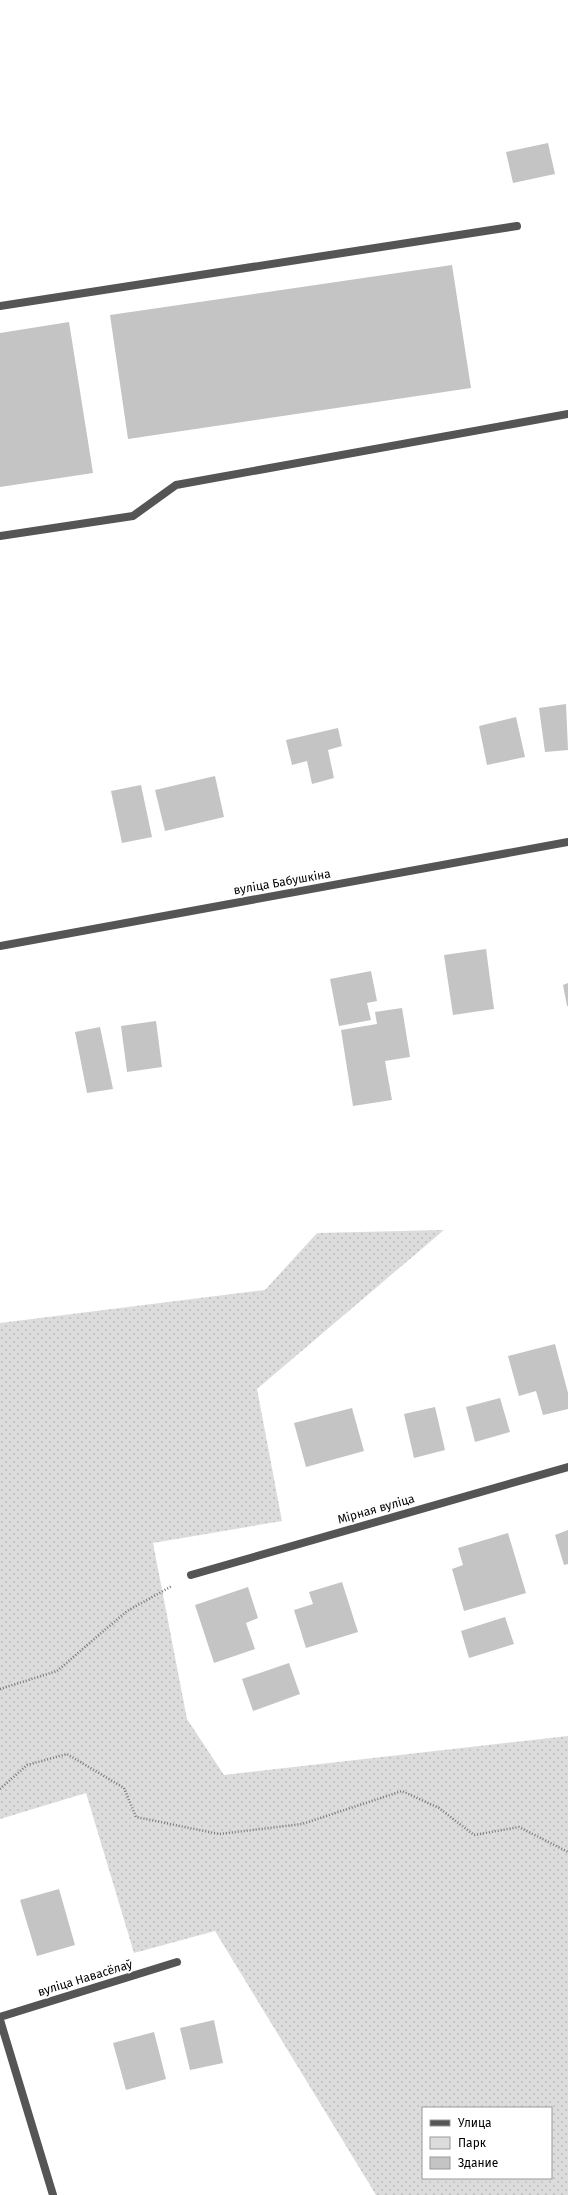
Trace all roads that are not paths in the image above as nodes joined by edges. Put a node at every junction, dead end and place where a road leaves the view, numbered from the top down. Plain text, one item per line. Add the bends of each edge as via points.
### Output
1 (517, 226) dead end
2 (0, 306) edge
3 (568, 414) edge
4 (0, 536) edge
5 (568, 842) edge
6 (0, 946) edge
7 (568, 1467) edge
8 (192, 1575) road end
9 (177, 1962) dead end
10 (0, 2017) edge
11 (0, 2020) edge
12 (53, 2195) edge

1 - 2 street
3 - 4 street via 176,485 133,516
5 - 6 street, вуліца Бабушкіна
7 - 8 street, Мірная вуліца
9 - 10 street, вуліца Навасёлаў
11 - 12 street

